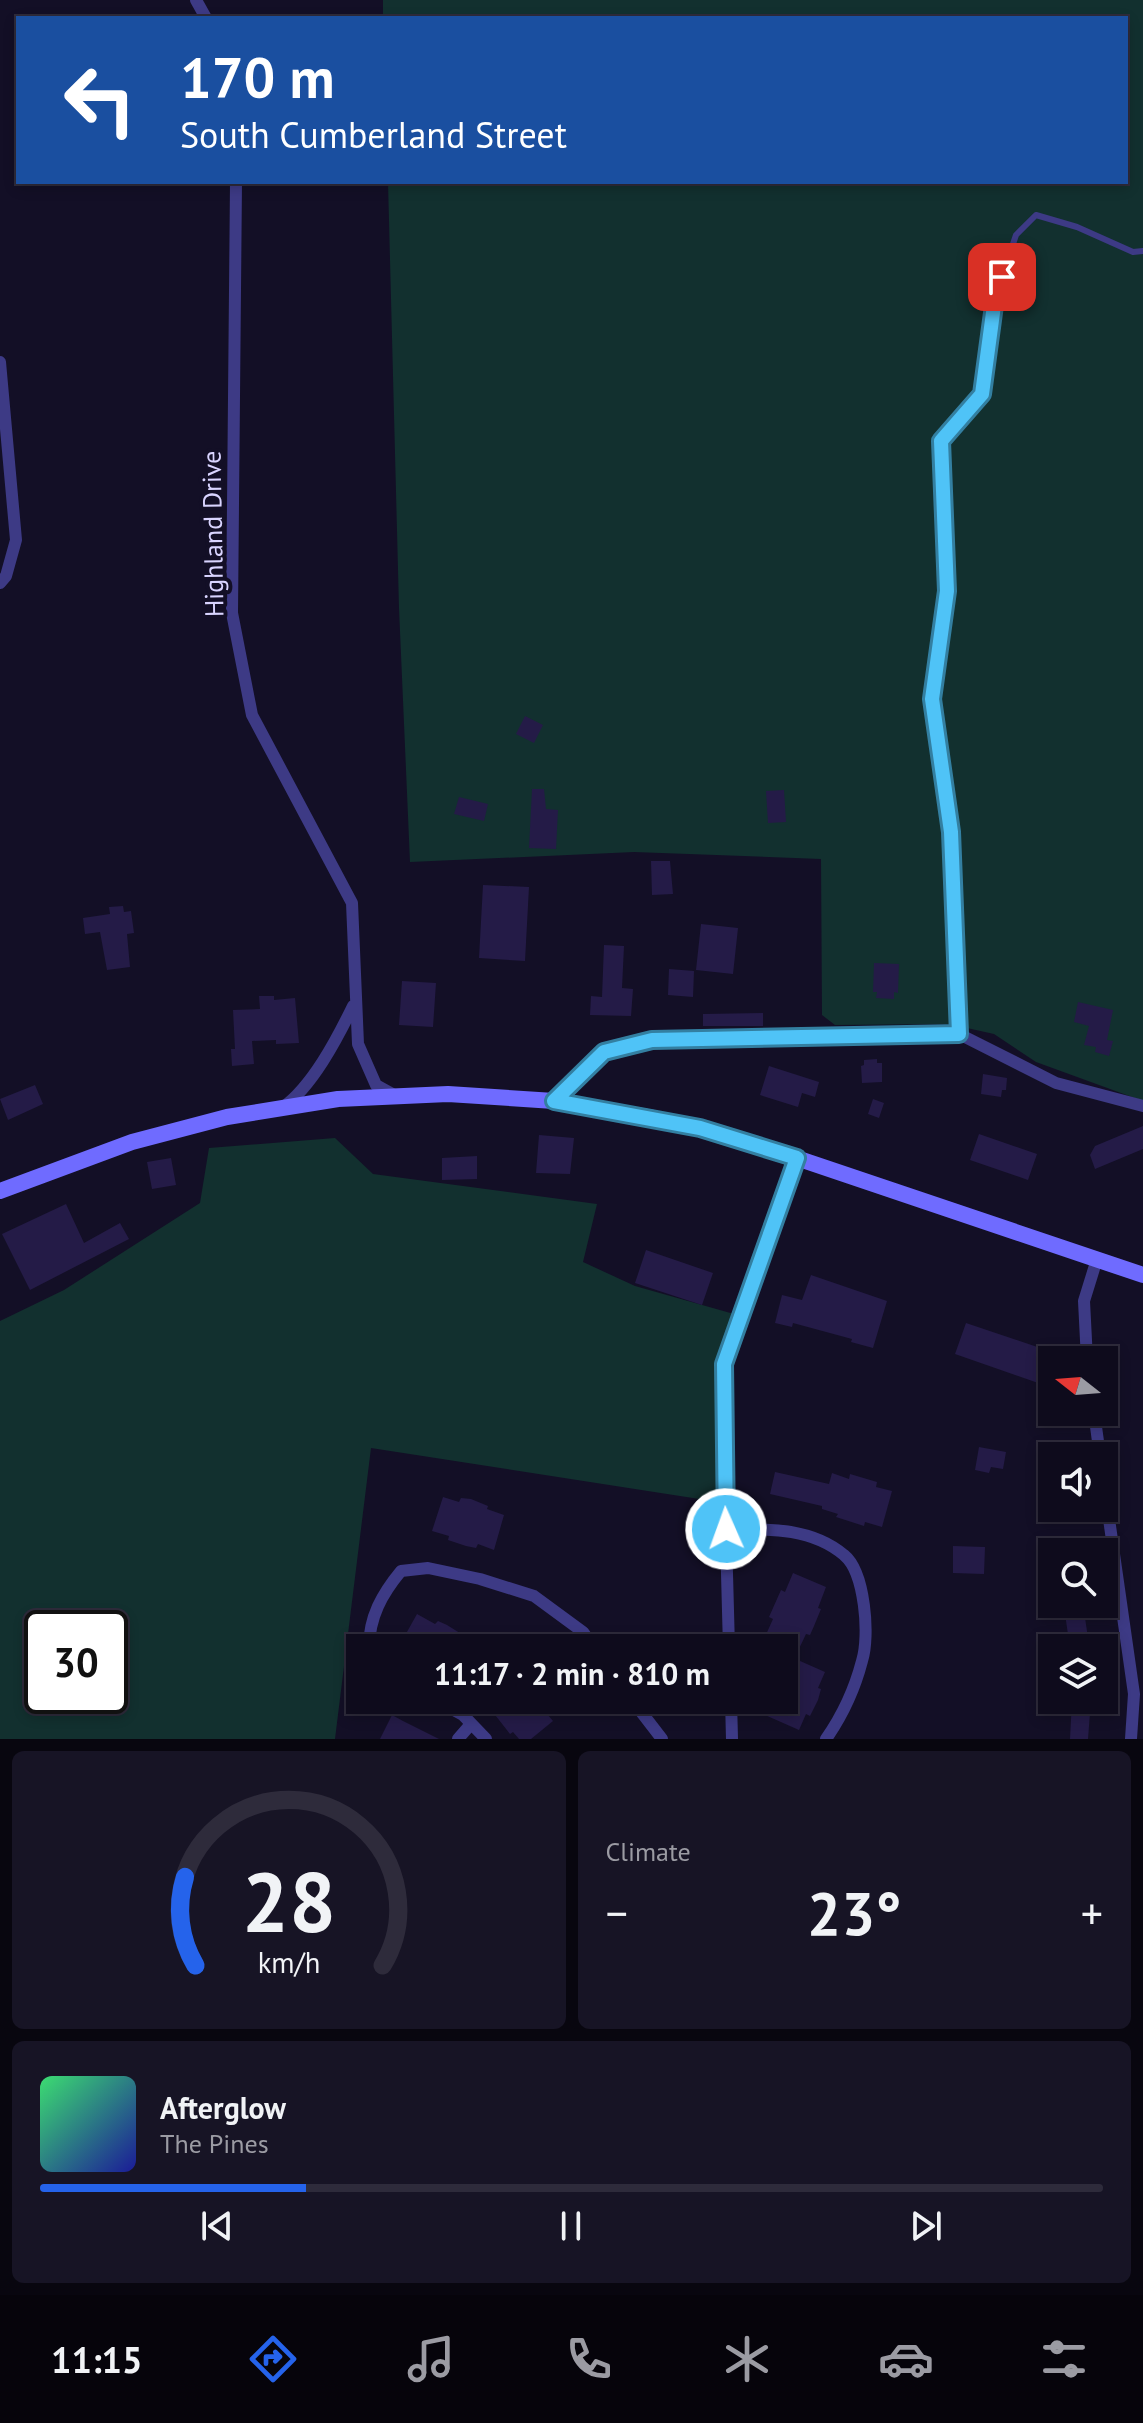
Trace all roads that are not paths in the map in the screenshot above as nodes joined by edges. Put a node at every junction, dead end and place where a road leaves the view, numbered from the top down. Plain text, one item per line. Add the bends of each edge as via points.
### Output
1 (236, 184) edge
2 (1143, 251) edge
3 (0, 362) edge
4 (0, 583) edge
5 (355, 1003) junction
6 (959, 1034) junction
7 (397, 1097) junction
8 (554, 1101) junction
9 (1143, 1106) edge
10 (282, 1109) junction
11 (797, 1158) junction
12 (0, 1191) edge
13 (1097, 1259) junction
14 (1143, 1275) edge
15 (1086, 1346) edge
16 (1109, 1522) edge
17 (726, 1529) junction
18 (370, 1634) edge
19 (584, 1634) edge
20 (729, 1634) edge
21 (461, 1714) edge
22 (643, 1714) edge
23 (731, 1714) edge
24 (471, 1724) junction
25 (458, 1739) edge
26 (486, 1739) edge
27 (662, 1739) edge
28 (732, 1739) edge
29 (826, 1739) edge
30 (1131, 1739) edge

1 - 5 street, Highland Drive via 232,613 252,715 352,903
2 - 6 lane via 1133,252 1036,215 1016,235 995,298 982,394 941,441 947,591 932,699 951,832
3 - 4 street via 16,540
5 - 7 street, Highland Drive via 358,1044 376,1085
5 - 10 street via 311,1077
6 - 8 street via 652,1040 604,1052
6 - 9 street via 1056,1083
7 - 8 main road via 448,1094
7 - 10 main road via 338,1099
8 - 11 main road via 700,1128
10 - 12 main road via 227,1117 132,1142
11 - 13 main road
11 - 17 street via 724,1364
13 - 14 main road
13 - 15 street via 1084,1301
16 - 30 street via 1134,1694
17 - 20 street
17 - 29 street via 790,1531 820,1540 847,1556 861,1584 864,1658
18 - 19 street via 381,1594 401,1571 428,1568 534,1596
21 - 24 street
22 - 27 street
23 - 28 street
24 - 25 street
24 - 26 street

